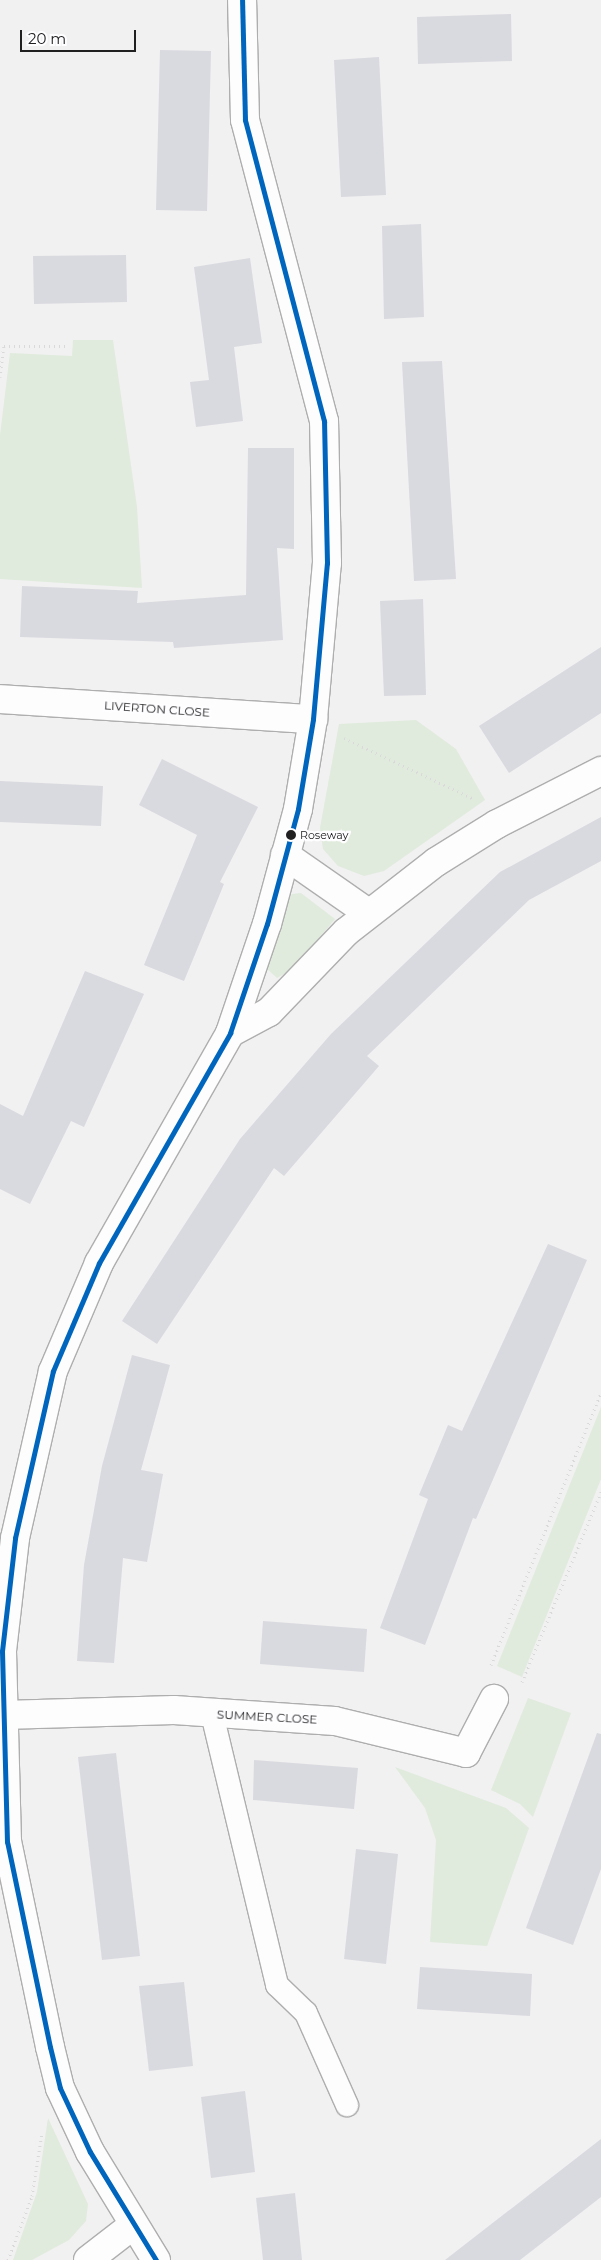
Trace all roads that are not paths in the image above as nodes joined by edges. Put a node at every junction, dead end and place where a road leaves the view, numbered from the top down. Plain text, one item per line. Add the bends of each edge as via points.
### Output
1 (242, 0) edge
2 (0, 699) edge
3 (312, 727) junction
4 (601, 771) edge
5 (285, 855) junction
6 (368, 913) junction
7 (230, 1033) junction
8 (494, 1699) road end
9 (212, 1714) junction
10 (3, 1715) junction
11 (347, 2105) dead end
12 (132, 2226) junction
13 (88, 2260) edge
14 (156, 2260) edge

1 - 3 street via 245,120 324,421 327,564
2 - 3 street, LIVERTON CLOSE
3 - 5 street via 298,809
4 - 6 street via 497,824
5 - 6 street
5 - 7 street
6 - 7 street via 269,1012
7 - 10 street via 100,1263 53,1371 15,1538 2,1651
8 - 9 street, SUMMER CLOSE via 466,1753 335,1721
9 - 10 street, SUMMER CLOSE via 174,1710
9 - 11 lane via 277,1986 306,2013
10 - 12 street via 8,1842 60,2088
12 - 13 street
12 - 14 street

